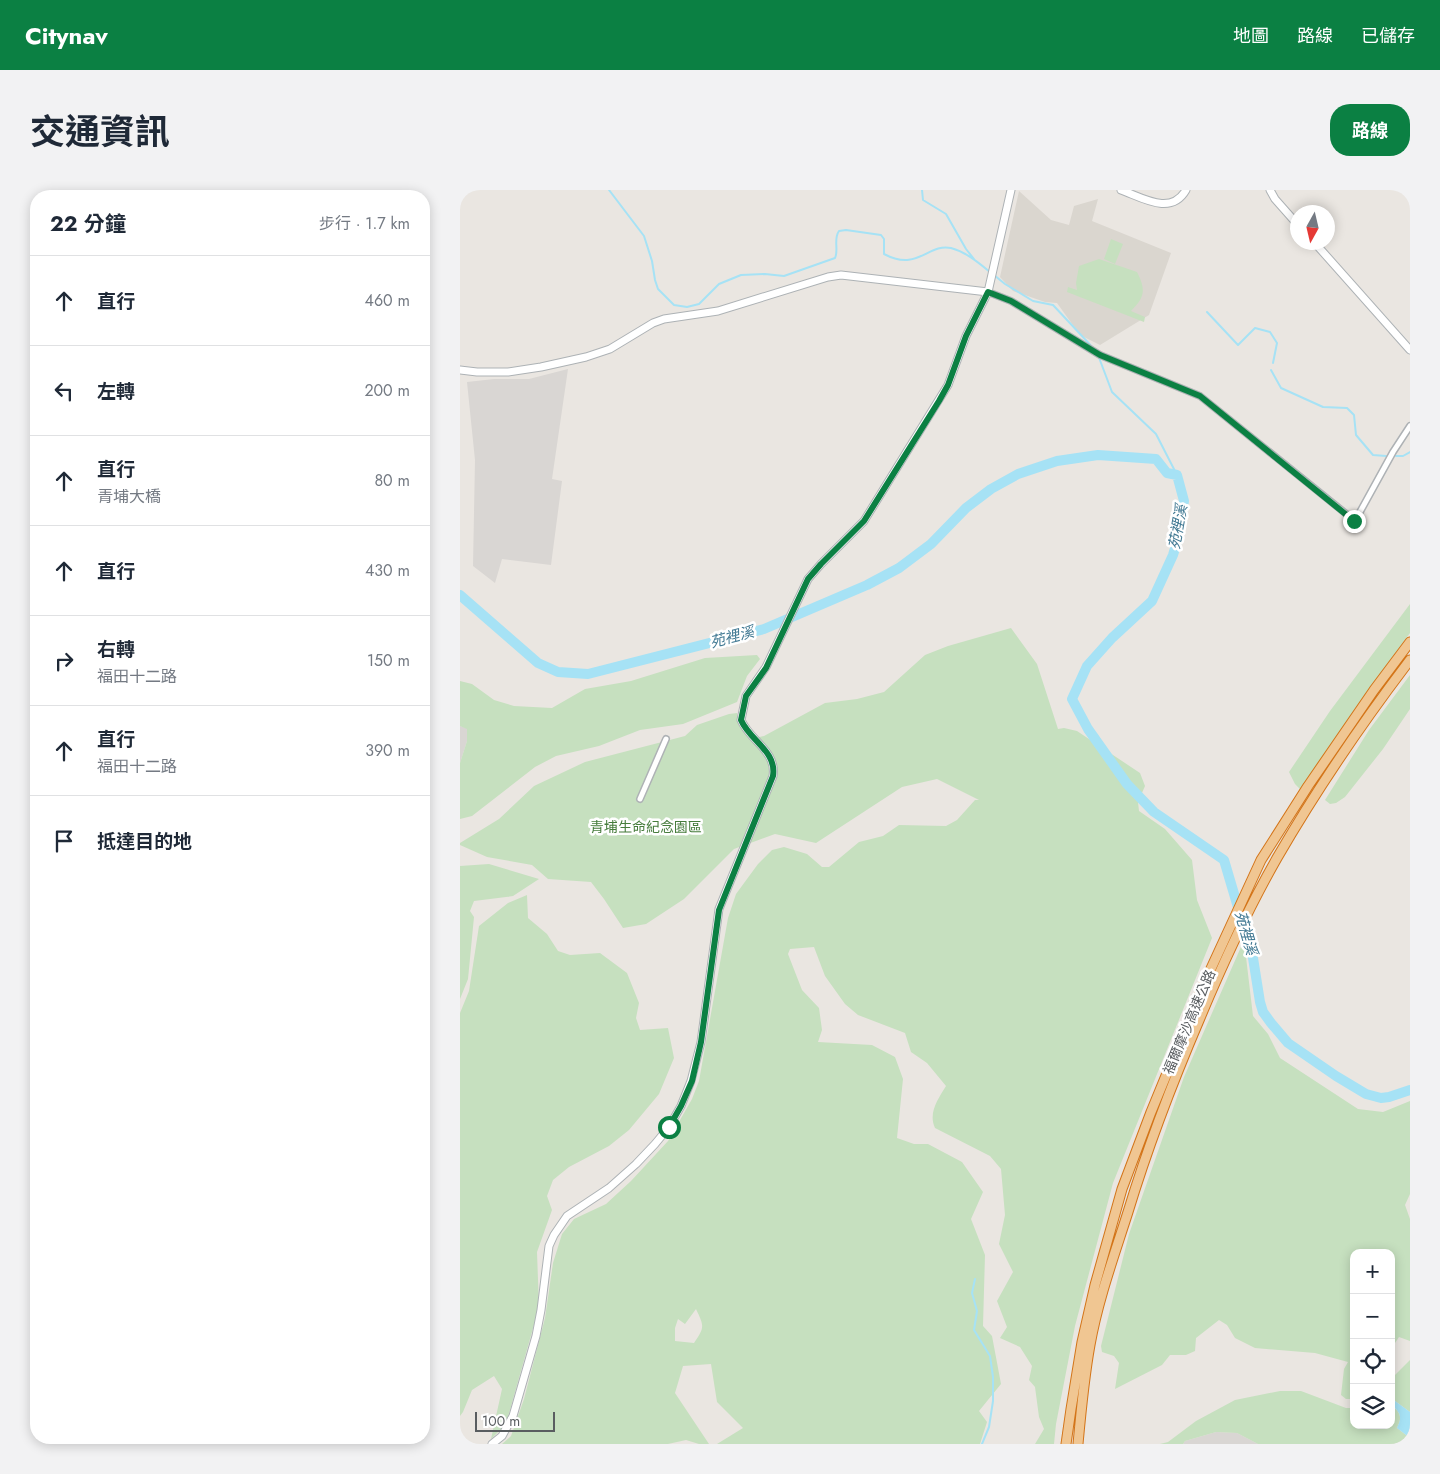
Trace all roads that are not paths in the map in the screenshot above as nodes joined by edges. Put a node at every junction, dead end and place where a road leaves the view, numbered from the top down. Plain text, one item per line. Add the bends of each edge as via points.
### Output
1 (1011, 190) edge
2 (1121, 190) edge
3 (1186, 190) edge
4 (1270, 190) edge
5 (1290, 217) edge
6 (1321, 250) edge
7 (988, 292) junction
8 (1410, 350) edge
9 (460, 370) edge
10 (1410, 426) edge
11 (1410, 642) edge
12 (1410, 660) edge
13 (666, 739) dead end
14 (640, 800) dead end
15 (492, 1444) edge
16 (1066, 1444) edge
17 (1078, 1444) edge

1 - 7 main road
2 - 3 main road via 1158,204 1169,204 1176,202
4 - 5 main road via 1274,200
6 - 8 main road
7 - 9 main road via 840,275 718,310 664,319 610,349 586,357 508,372
7 - 10 street via 1011,301 1100,355 1200,396 1354,521
7 - 15 main road via 966,336 948,385 864,521 808,579 766,668 746,696 741,720 768,752 774,763 773,776 719,910 701,1042 692,1081 669,1127 655,1144 609,1188 568,1216 554,1235 549,1246 536,1336 513,1416 502,1436
11 - 16 highway, 福爾摩沙高速公路 via 1308,786 1261,860 1202,988 1122,1188 1095,1284
12 - 17 highway, 福爾摩沙高速公路 via 1318,791 1276,859 1251,907 1179,1069 1142,1165 1105,1286 1090,1344
13 - 14 street

